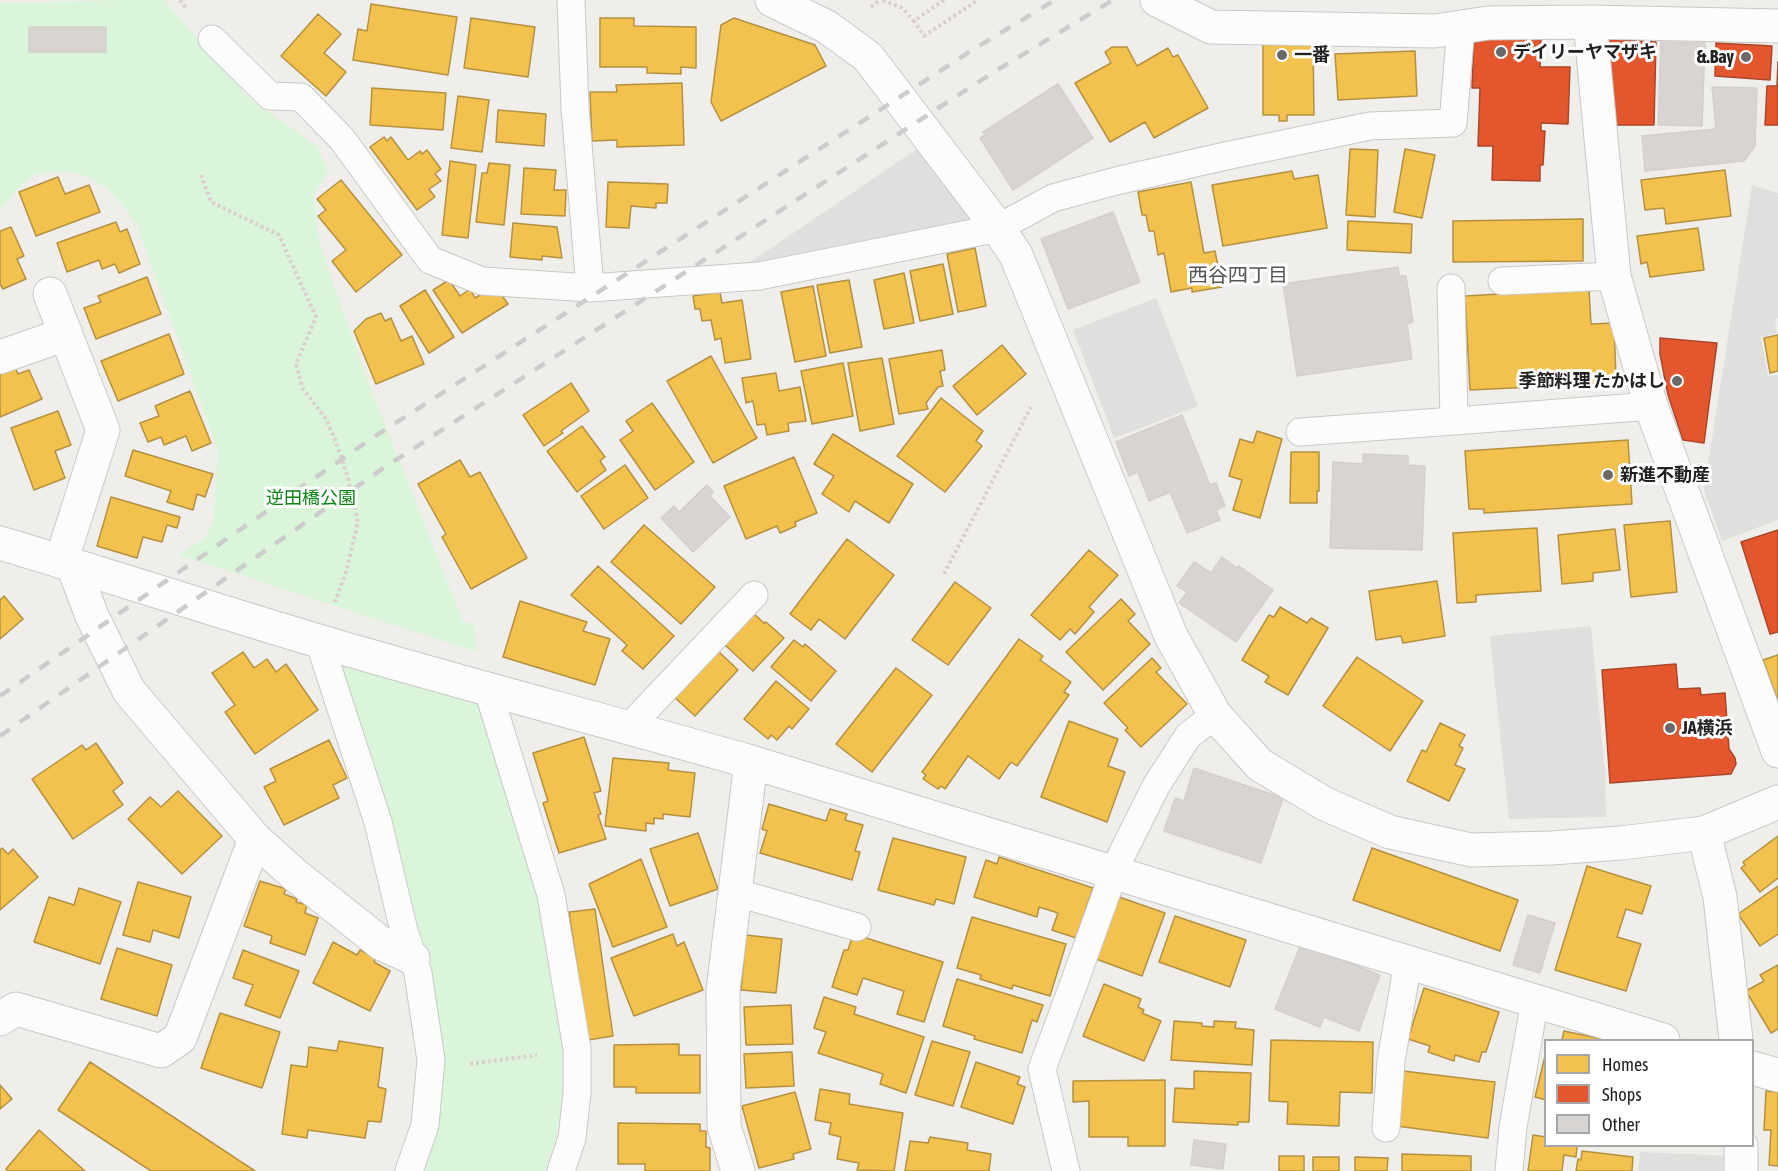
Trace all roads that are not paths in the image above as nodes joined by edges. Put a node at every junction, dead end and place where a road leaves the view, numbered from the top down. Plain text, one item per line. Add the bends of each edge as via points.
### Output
1 (571, 0) edge
2 (772, 0) edge
3 (1157, 0) edge
4 (1590, 22) junction
5 (1778, 26) edge
6 (1461, 27) junction
7 (212, 39) dead end
8 (998, 228) junction
9 (1614, 276) junction
10 (1502, 281) dead end
11 (590, 288) junction
12 (1451, 288) dead end
13 (50, 294) dead end
14 (66, 334) junction
15 (0, 357) edge
16 (1650, 406) junction
17 (1454, 421) junction
18 (1300, 432) dead end
19 (0, 543) edge
20 (67, 564) junction
21 (754, 595) dead end
22 (319, 641) junction
23 (488, 690) junction
24 (1215, 715) junction
25 (628, 727) junction
26 (1778, 751) edge
27 (751, 762) junction
28 (1778, 802) edge
29 (1704, 833) junction
30 (255, 839) junction
31 (1114, 872) junction
32 (734, 892) junction
33 (857, 927) dead end
34 (413, 958) junction
35 (1408, 962) junction
36 (1536, 1000) junction
37 (0, 1019) edge
38 (1657, 1039) edge
39 (1736, 1039) edge
40 (1754, 1069) edge
41 (1778, 1075) edge
42 (1386, 1128) dead end
43 (1741, 1147) edge
44 (409, 1171) edge
45 (561, 1171) edge
46 (738, 1171) edge
47 (1066, 1171) edge
48 (1509, 1171) edge
49 (1741, 1171) edge

1 - 11 lane via 575,108
2 - 8 street via 827,27 868,57
3 - 6 street via 1212,27
4 - 5 street
4 - 6 street
4 - 9 street
6 - 8 lane via 1453,123 1370,126 1116,181 1053,198
7 - 11 lane via 270,96 301,97 342,139 430,260 482,281
8 - 11 lane via 759,276
8 - 24 street via 1016,255 1171,636
9 - 10 lane
9 - 16 street
12 - 17 lane
13 - 14 street
14 - 15 street
14 - 20 street via 103,430
16 - 17 lane
16 - 26 street
17 - 18 lane
19 - 20 street
20 - 22 street
20 - 30 street via 129,691
21 - 25 lane
22 - 23 street
22 - 34 lane via 378,822
23 - 25 street
23 - 45 lane via 551,895 577,1049 572,1138
24 - 29 street via 1260,765 1325,804 1390,832 1471,850 1621,843
24 - 31 lane via 1188,736 1156,786
25 - 27 street
27 - 31 street
27 - 32 street
28 - 29 street
29 - 39 street via 1719,897
30 - 34 street via 382,944
30 - 37 street via 180,1038 161,1051 16,1009
31 - 35 street
31 - 47 lane via 1042,1069
32 - 33 lane
32 - 46 street via 723,990 724,1126
34 - 44 lane via 431,1060 426,1125
35 - 36 street
35 - 42 lane via 1391,1061
36 - 38 street
36 - 48 lane
40 - 41 street
43 - 49 street

